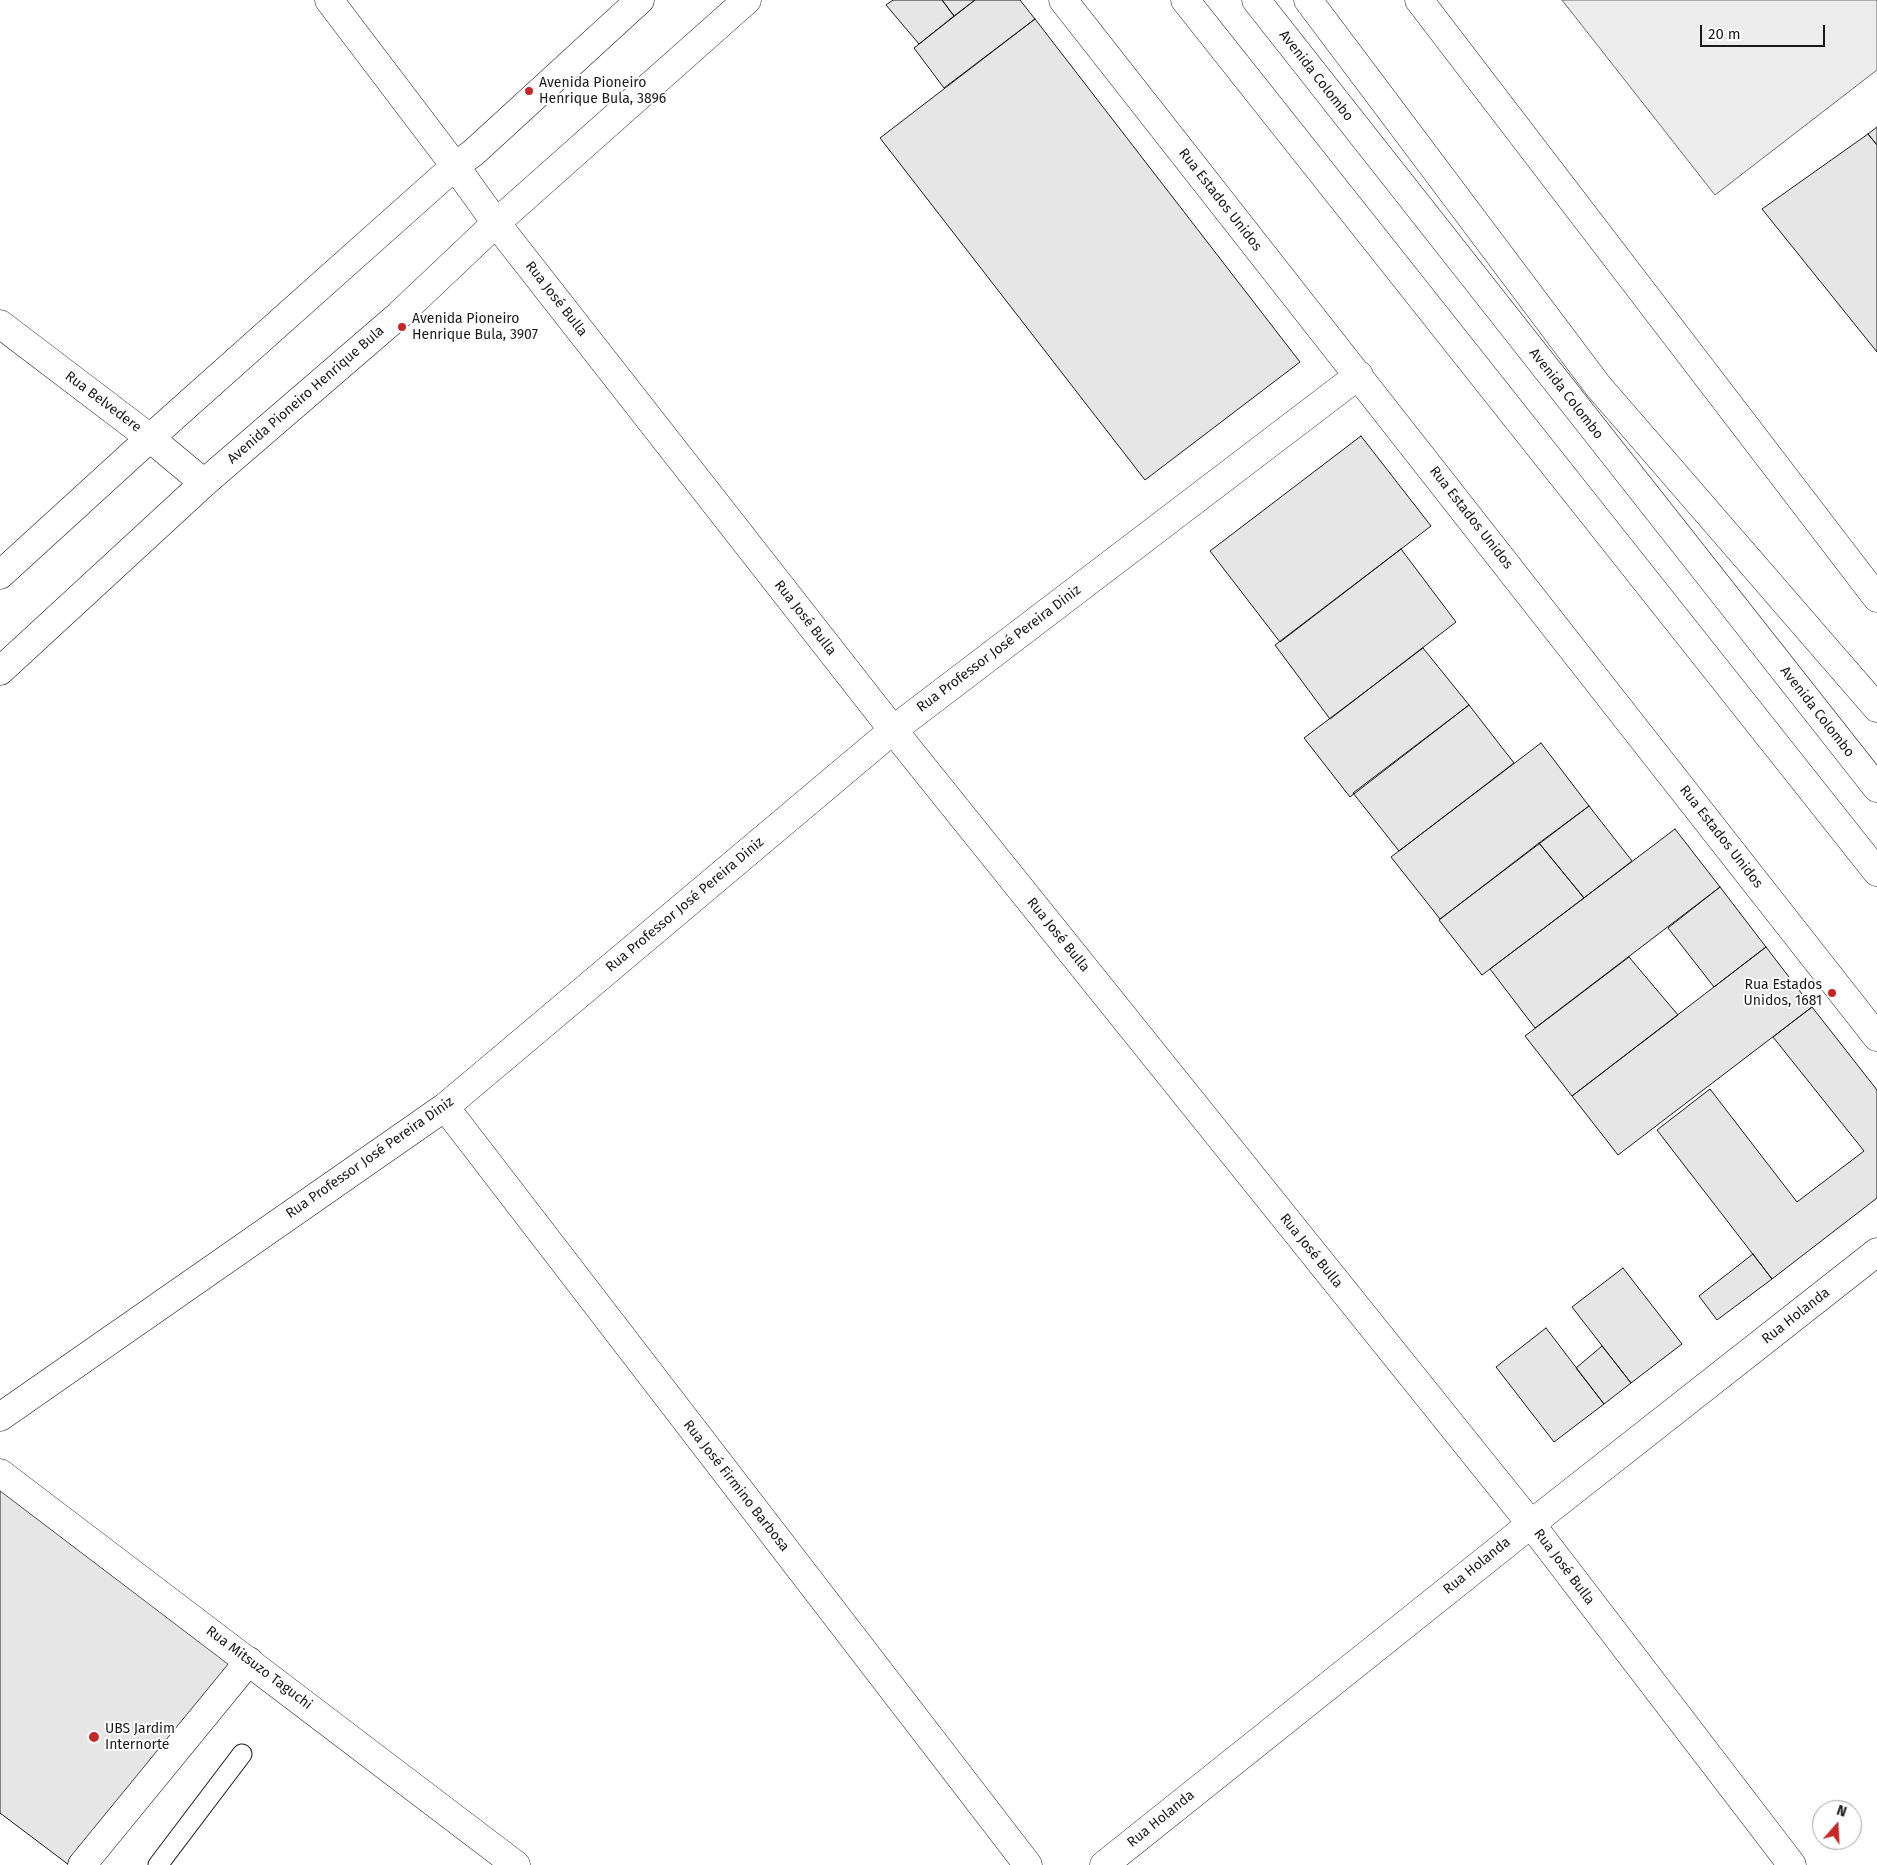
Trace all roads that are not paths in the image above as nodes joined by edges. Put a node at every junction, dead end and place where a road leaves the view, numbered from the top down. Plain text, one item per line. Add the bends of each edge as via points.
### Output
1 (329, 0) edge
2 (640, 0) edge
3 (747, 0) edge
4 (1063, 0) edge
5 (1185, 0) edge
6 (1256, 0) edge
7 (1308, 0) edge
8 (1419, 0) edge
9 (455, 166) junction
10 (496, 223) junction
11 (0, 324) edge
12 (1359, 376) junction
13 (150, 438) junction
14 (204, 483) junction
15 (0, 575) edge
16 (1877, 598) edge
17 (0, 671) edge
18 (1877, 708) edge
19 (893, 730) junction
20 (1877, 788) edge
21 (1877, 872) edge
22 (1877, 1037) edge
23 (445, 1108) junction
24 (1877, 1252) edge
25 (0, 1417) edge
26 (0, 1473) edge
27 (1531, 1524) junction
28 (250, 1661) junction
29 (242, 1754) dead end
30 (162, 1864) edge
31 (82, 1865) edge
32 (516, 1865) edge
33 (1028, 1865) edge
34 (1104, 1865) edge
35 (1792, 1865) edge

1 - 9 street, Rua José Bulla
2 - 9 street
3 - 10 street, Avenida Pioneiro Henrique Bula
4 - 12 street, Rua Estados Unidos
5 - 21 street
6 - 20 street, Avenida Colombo
7 - 18 street via 1598,386
8 - 16 street
9 - 10 street, Rua José Bulla
9 - 13 street
10 - 14 street, Avenida Pioneiro Henrique Bula via 399,314
10 - 19 street, Rua José Bulla
11 - 13 street, Rua Belvedere
12 - 19 street, Rua Professor José Pereira Diniz
12 - 22 street, Rua Estados Unidos
13 - 14 street, Rua Belvedere
13 - 15 street
14 - 17 street, Avenida Pioneiro Henrique Bula
19 - 23 street, Rua Professor José Pereira Diniz
19 - 27 street, Rua José Bulla
23 - 25 street, Rua Professor José Pereira Diniz
23 - 33 street, Rua José Firmino Barbosa
24 - 27 street, Rua Holanda
26 - 28 street, Rua Mitsuzo Taguchi
27 - 34 street, Rua Holanda
27 - 35 street, Rua José Bulla
28 - 31 street
28 - 32 street, Rua Mitsuzo Taguchi
29 - 30 lane

